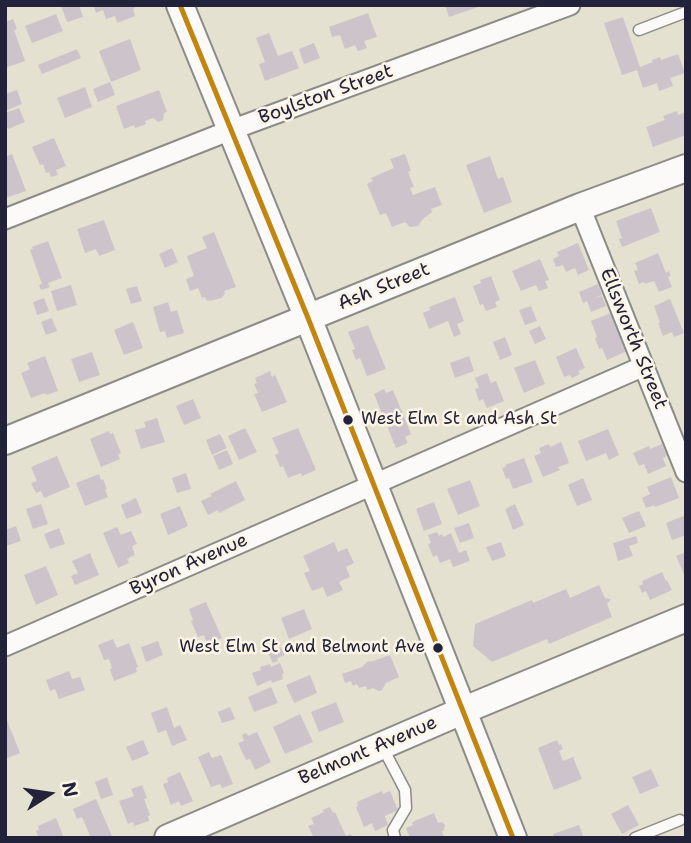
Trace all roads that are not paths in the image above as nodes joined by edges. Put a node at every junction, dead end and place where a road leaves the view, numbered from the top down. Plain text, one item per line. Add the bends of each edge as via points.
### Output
1 (180, 5) edge
2 (570, 5) edge
3 (669, 5) edge
4 (686, 12) edge
5 (673, 17) junction
6 (639, 30) dead end
7 (231, 130) junction
8 (686, 168) edge
9 (580, 207) junction
10 (5, 219) edge
11 (308, 318) junction
12 (644, 366) junction
13 (5, 441) edge
14 (686, 472) edge
15 (373, 484) junction
16 (686, 618) edge
17 (5, 646) edge
18 (462, 710) junction
19 (382, 745) junction
20 (680, 820) dead end
21 (168, 838) edge
22 (395, 838) edge
23 (513, 838) edge
24 (635, 838) edge

1 - 7 street
2 - 7 street, Boylston Street
3 - 5 lane
4 - 5 lane
5 - 6 lane
7 - 10 street, Boylston Street
7 - 11 street
8 - 9 street, Ash Street
9 - 11 street, Ash Street
9 - 12 street, Ellsworth Street
11 - 13 street, Ash Street
11 - 15 street
12 - 14 street, Ellsworth Street
12 - 15 street, Byron Avenue
15 - 17 street, Byron Avenue
15 - 18 street
16 - 18 street, Belmont Avenue
18 - 19 street, Belmont Avenue
18 - 23 street
19 - 21 street, Belmont Avenue
19 - 22 lane via 405,790 406,808 393,830
20 - 24 lane

